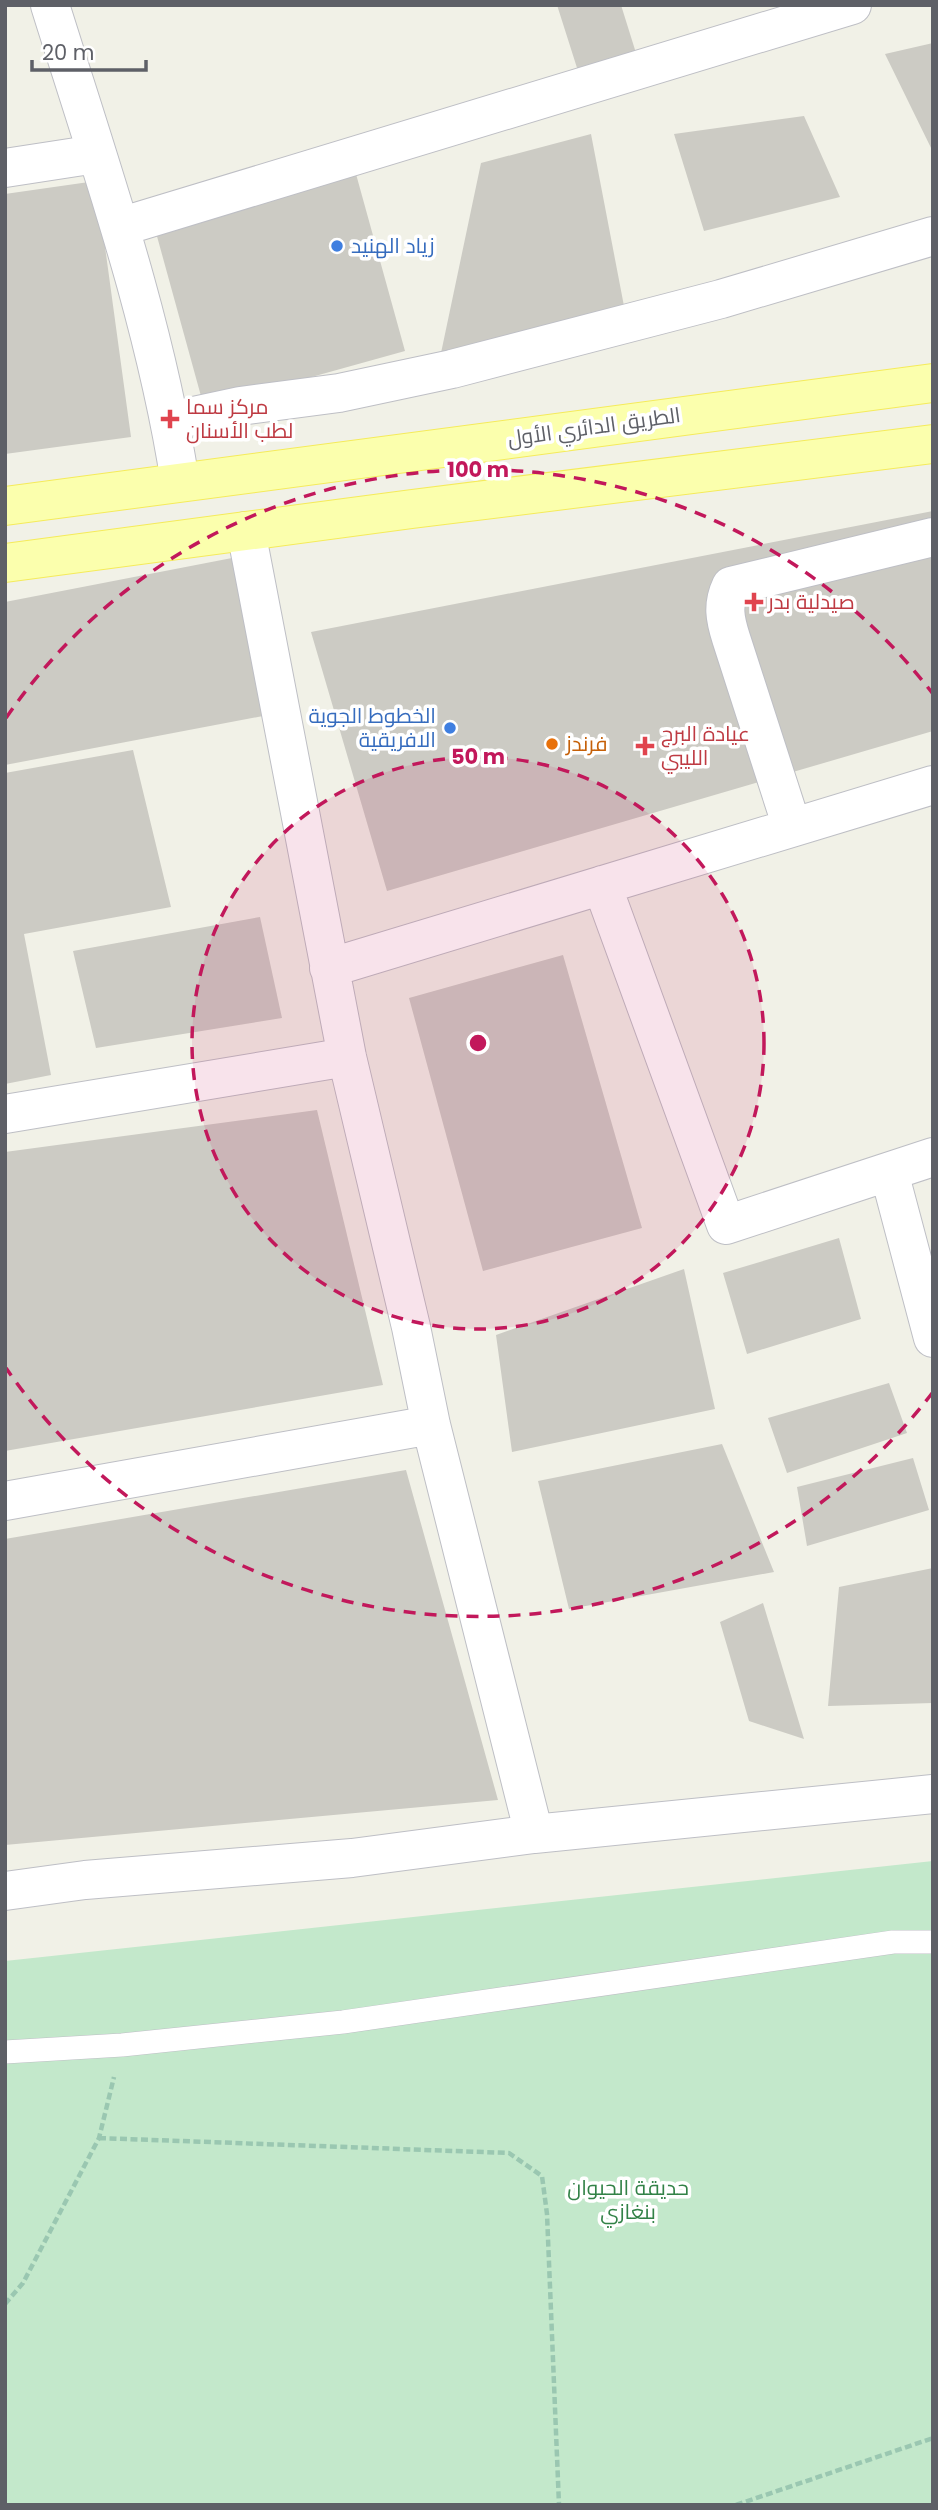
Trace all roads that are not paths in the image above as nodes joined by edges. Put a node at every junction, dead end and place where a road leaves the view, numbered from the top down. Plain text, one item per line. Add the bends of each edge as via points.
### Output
1 (50, 5) edge
2 (852, 5) edge
3 (96, 153) junction
4 (5, 168) edge
5 (120, 226) junction
6 (933, 236) edge
7 (933, 383) edge
8 (170, 421) junction
9 (933, 444) edge
10 (180, 482) junction
11 (5, 506) edge
12 (246, 531) junction
13 (933, 537) edge
14 (5, 563) edge
15 (933, 785) edge
16 (792, 827) junction
17 (602, 885) junction
18 (329, 968) junction
19 (347, 1057) junction
20 (5, 1114) edge
21 (933, 1157) edge
22 (889, 1171) junction
23 (933, 1338) edge
24 (430, 1425) junction
25 (5, 1501) edge
26 (933, 1794) edge
27 (534, 1834) junction
28 (5, 1891) edge
29 (933, 1942) edge
30 (5, 2052) edge

1 - 3 street
2 - 5 street
3 - 4 street
3 - 5 street
5 - 8 street
6 - 8 street via 721,299 452,369
7 - 10 main road, الطريق الدائري الأول
8 - 10 street
9 - 12 main road
10 - 11 main road, الطريق الدائري الأول
12 - 14 main road
12 - 18 street
13 - 16 street via 731,586 725,599 725,619
15 - 16 street
16 - 17 street
17 - 18 street
17 - 22 street via 726,1225
18 - 19 street
19 - 20 street
19 - 24 street
21 - 22 street
22 - 23 street
24 - 25 street
24 - 27 street
26 - 27 street
27 - 28 street via 352,1858
29 - 30 lane via 893,1942 343,2022

